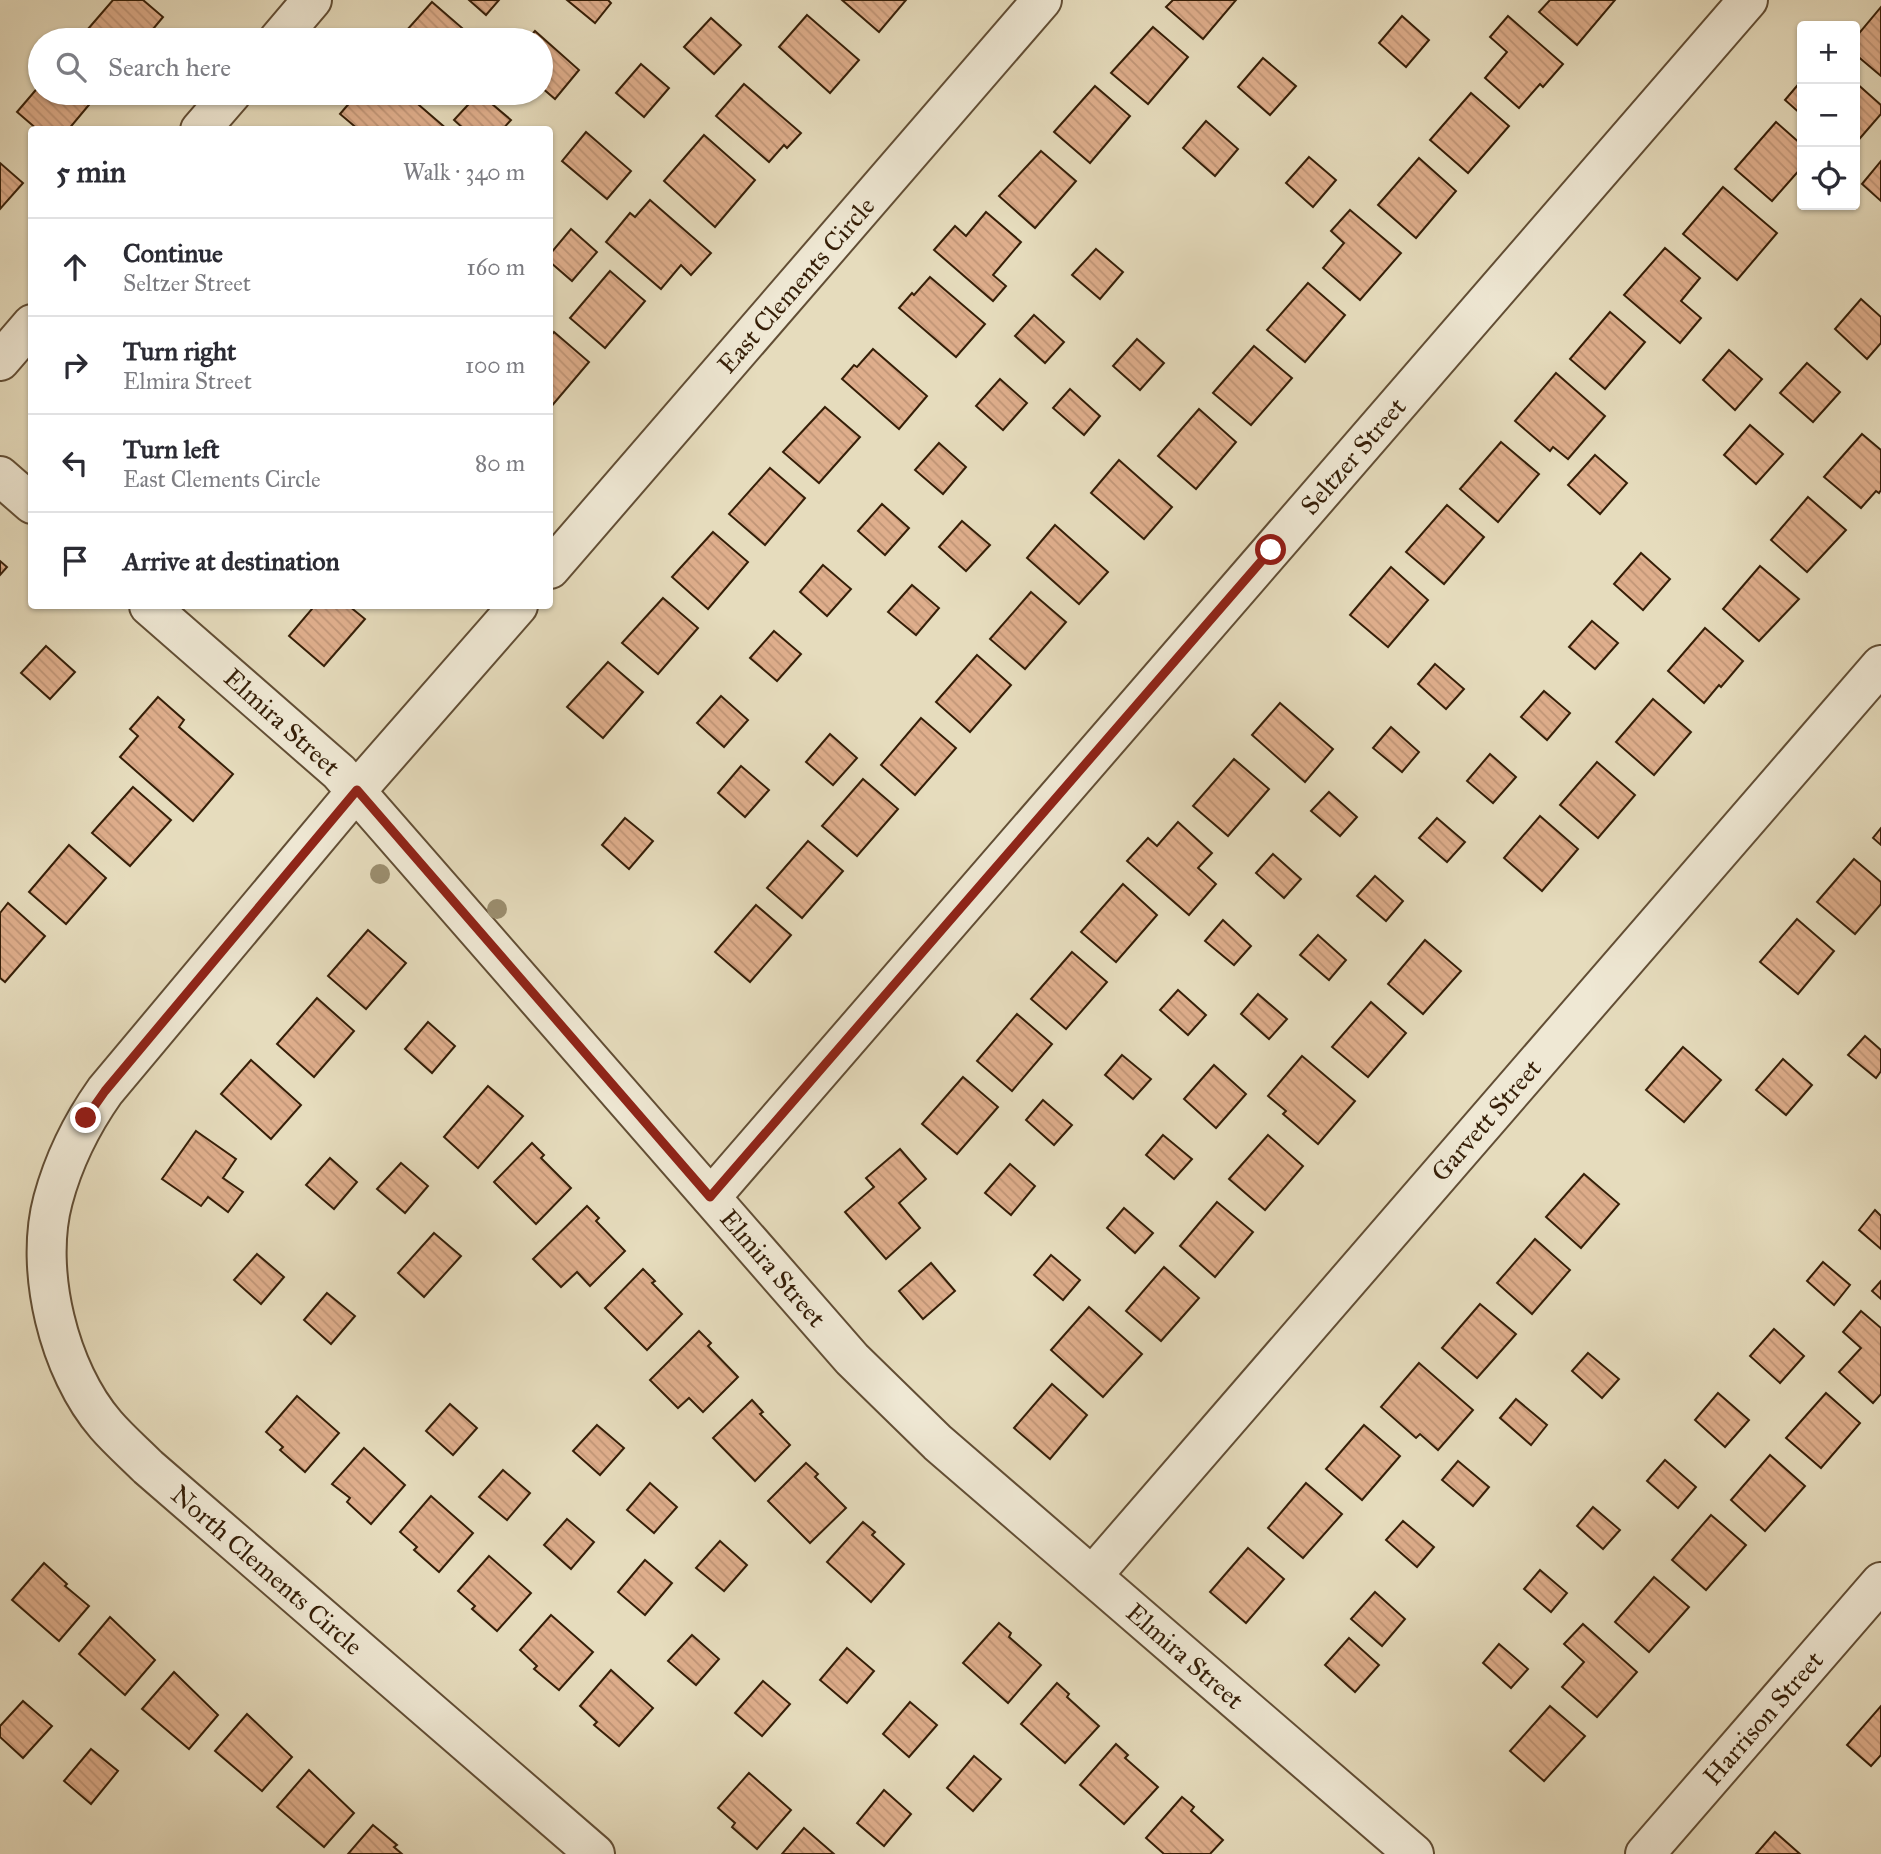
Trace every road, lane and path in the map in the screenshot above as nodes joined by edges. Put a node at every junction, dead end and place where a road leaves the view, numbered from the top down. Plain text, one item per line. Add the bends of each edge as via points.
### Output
1 (313, 0) edge
2 (1042, 0) edge
3 (1748, 0) edge
4 (288, 28) edge
5 (222, 105) edge
6 (203, 126) edge
7 (28, 329) edge
8 (0, 361) edge
9 (0, 476) edge
10 (28, 500) edge
11 (553, 566) edge
12 (152, 609) edge
13 (515, 609) edge
14 (1881, 665) edge
15 (357, 790) junction
16 (710, 1197) junction
17 (1092, 1576) junction
18 (1881, 1583) edge
19 (595, 1854) edge
20 (1413, 1854) edge
21 (1645, 1854) edge

1 - 4 street
2 - 11 street, East Clements Circle
3 - 16 street, Seltzer Street
5 - 6 street
7 - 8 street
9 - 10 street
12 - 15 street, Elmira Street
13 - 15 street
14 - 17 street, Garvett Street
15 - 16 street, Elmira Street
15 - 19 street, North Clements Circle via 92,1109 70,1148 52,1202 47,1269 55,1325 81,1387 106,1425 148,1467
16 - 17 street, Elmira Street via 894,1402
17 - 20 street, Elmira Street
18 - 21 street, Harrison Street

